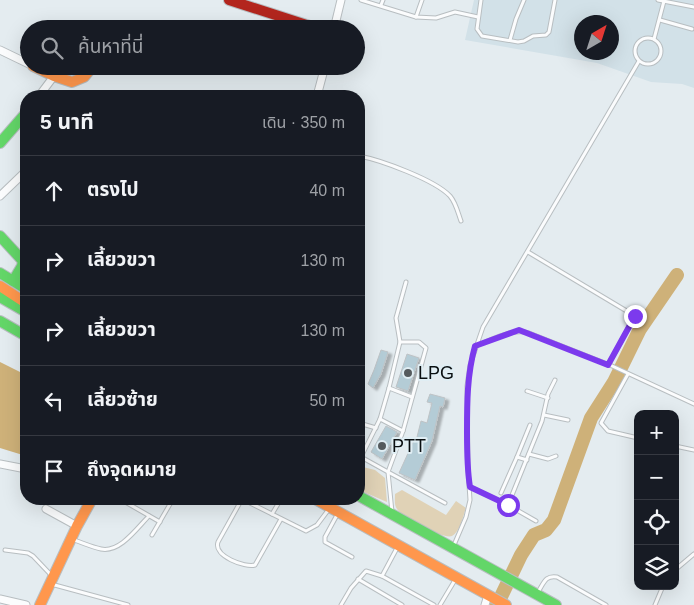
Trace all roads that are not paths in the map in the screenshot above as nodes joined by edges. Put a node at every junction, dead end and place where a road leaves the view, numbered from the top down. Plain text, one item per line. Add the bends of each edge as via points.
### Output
1 (229, 0) edge
2 (341, 0) edge
3 (361, 0) edge
4 (383, 0) edge
5 (422, 0) edge
6 (482, 0) edge
7 (524, 0) edge
8 (555, 0) edge
9 (658, 0) edge
10 (664, 1) edge
11 (381, 5) junction
12 (694, 7) edge
13 (478, 17) junction
14 (416, 18) junction
15 (289, 20) edge
16 (336, 20) edge
17 (660, 20) junction
18 (692, 29) dead end
19 (654, 39) junction
20 (510, 40) junction
21 (0, 50) edge
22 (20, 60) edge
23 (640, 61) junction
24 (86, 75) edge
25 (323, 75) edge
26 (54, 76) joint
27 (44, 90) edge
28 (319, 90) edge
29 (20, 120) edge
30 (0, 143) edge
31 (365, 158) edge
32 (20, 177) edge
33 (0, 196) edge
34 (460, 221) dead end
35 (0, 236) edge
36 (528, 252) junction
37 (20, 257) edge
38 (20, 269) edge
39 (0, 273) edge
40 (13, 281) junction
41 (406, 282) dead end
42 (20, 285) edge
43 (0, 286) edge
44 (0, 298) edge
45 (20, 299) edge
46 (20, 309) edge
47 (0, 321) edge
48 (0, 327) edge
49 (20, 333) edge
50 (20, 335) edge
51 (400, 342) junction
52 (475, 346) junction
53 (609, 365) junction
54 (626, 373) junction
55 (555, 380) dead end
56 (389, 388) junction
57 (527, 391) dead end
58 (412, 397) junction
59 (548, 398) junction
60 (694, 404) edge
61 (544, 415) junction
62 (380, 419) junction
63 (568, 420) dead end
64 (365, 425) edge
65 (530, 425) dead end
66 (376, 428) junction
67 (403, 430) junction
68 (634, 437) edge
69 (679, 447) edge
70 (365, 449) edge
71 (694, 450) edge
72 (529, 454) junction
73 (556, 456) dead end
74 (517, 457) junction
75 (365, 460) edge
76 (527, 460) junction
77 (0, 464) edge
78 (20, 468) edge
79 (388, 472) junction
80 (470, 487) junction
81 (501, 493) dead end
82 (365, 499) edge
83 (445, 503) dead end
84 (89, 505) edge
85 (130, 505) edge
86 (170, 505) edge
87 (239, 505) edge
88 (254, 505) edge
89 (277, 505) edge
90 (326, 505) edge
91 (508, 505) junction
92 (46, 509) dead end
93 (335, 510) junction
94 (272, 514) junction
95 (393, 515) junction
96 (149, 516) junction
97 (281, 519) junction
98 (536, 521) dead end
99 (160, 522) junction
100 (77, 526) junction
101 (152, 535) dead end
102 (71, 539) junction
103 (398, 545) junction
104 (453, 548) junction
105 (5, 550) dead end
106 (694, 554) edge
107 (352, 558) dead end
108 (679, 567) edge
109 (382, 576) junction
110 (457, 578) junction
111 (358, 579) junction
112 (52, 580) junction
113 (661, 590) edge
114 (536, 594) junction
115 (0, 599) edge
116 (489, 600) edge
117 (26, 605) edge
118 (40, 605) edge
119 (128, 605) edge
120 (341, 605) edge
121 (402, 605) edge
122 (434, 605) edge
123 (440, 605) edge
124 (506, 605) edge
125 (556, 605) edge
126 (606, 605) edge
127 (655, 605) edge

1 - 15 main road
2 - 16 street
3 - 11 lane
4 - 11 lane
5 - 14 lane
6 - 13 lane
7 - 20 lane
8 - 20 lane via 546,35 520,42
9 - 10 lane
10 - 12 lane
10 - 17 lane
11 - 14 lane
13 - 14 lane via 455,12 436,18
13 - 20 lane via 477,30 482,36
17 - 18 lane
17 - 19 lane
19 - 23 lane via 646,38 635,47 635,55
19 - 23 lane via 660,44 660,59 646,65
21 - 22 street
23 - 36 lane
24 - 26 main road via 72,82
25 - 28 street
26 - 27 street
29 - 30 main road
31 - 34 lane via 391,165 441,189 454,201
32 - 33 street
35 - 37 main road
36 - 52 lane
36 - 53 lane via 635,316
38 - 40 main road
39 - 40 main road
40 - 42 main road
41 - 51 lane via 396,318
43 - 45 main road
44 - 46 main road
47 - 49 main road
48 - 50 main road
51 - 56 lane
51 - 58 lane via 419,342 426,348
52 - 53 lane via 519,330
52 - 80 lane via 467,386
53 - 54 lane
54 - 60 lane
54 - 68 lane via 601,424 608,430
55 - 59 lane
56 - 58 lane
56 - 62 lane
57 - 59 lane
58 - 67 lane
59 - 61 lane
61 - 63 lane
61 - 72 lane
62 - 66 lane
62 - 67 lane
64 - 66 lane
65 - 74 lane
66 - 70 lane
67 - 79 lane
69 - 71 lane
72 - 73 lane via 548,458
72 - 76 lane
74 - 76 lane
74 - 81 lane
75 - 79 lane
76 - 91 lane
77 - 78 street
79 - 83 lane
79 - 95 lane
80 - 91 lane
80 - 104 lane via 466,517
82 - 95 main road
84 - 100 main road
85 - 96 lane
86 - 99 lane
87 - 97 lane via 216,546 223,555 247,566 259,561
88 - 94 lane
89 - 94 lane
90 - 93 main road
91 - 98 lane
92 - 100 street
93 - 97 lane via 306,530
93 - 103 main road
93 - 107 lane via 325,542
94 - 97 lane
95 - 104 main road
96 - 99 lane
96 - 102 lane via 128,538 108,549
99 - 101 lane
100 - 102 main road
102 - 112 main road
103 - 109 lane
103 - 110 main road
104 - 114 main road
105 - 112 lane via 33,556
106 - 108 lane
109 - 111 lane via 366,571
109 - 122 lane
110 - 116 main road
110 - 123 lane
111 - 120 lane
111 - 121 lane
112 - 118 main road
112 - 119 lane
113 - 127 lane
114 - 125 main road
114 - 126 lane via 550,576
115 - 117 street
116 - 124 main road

